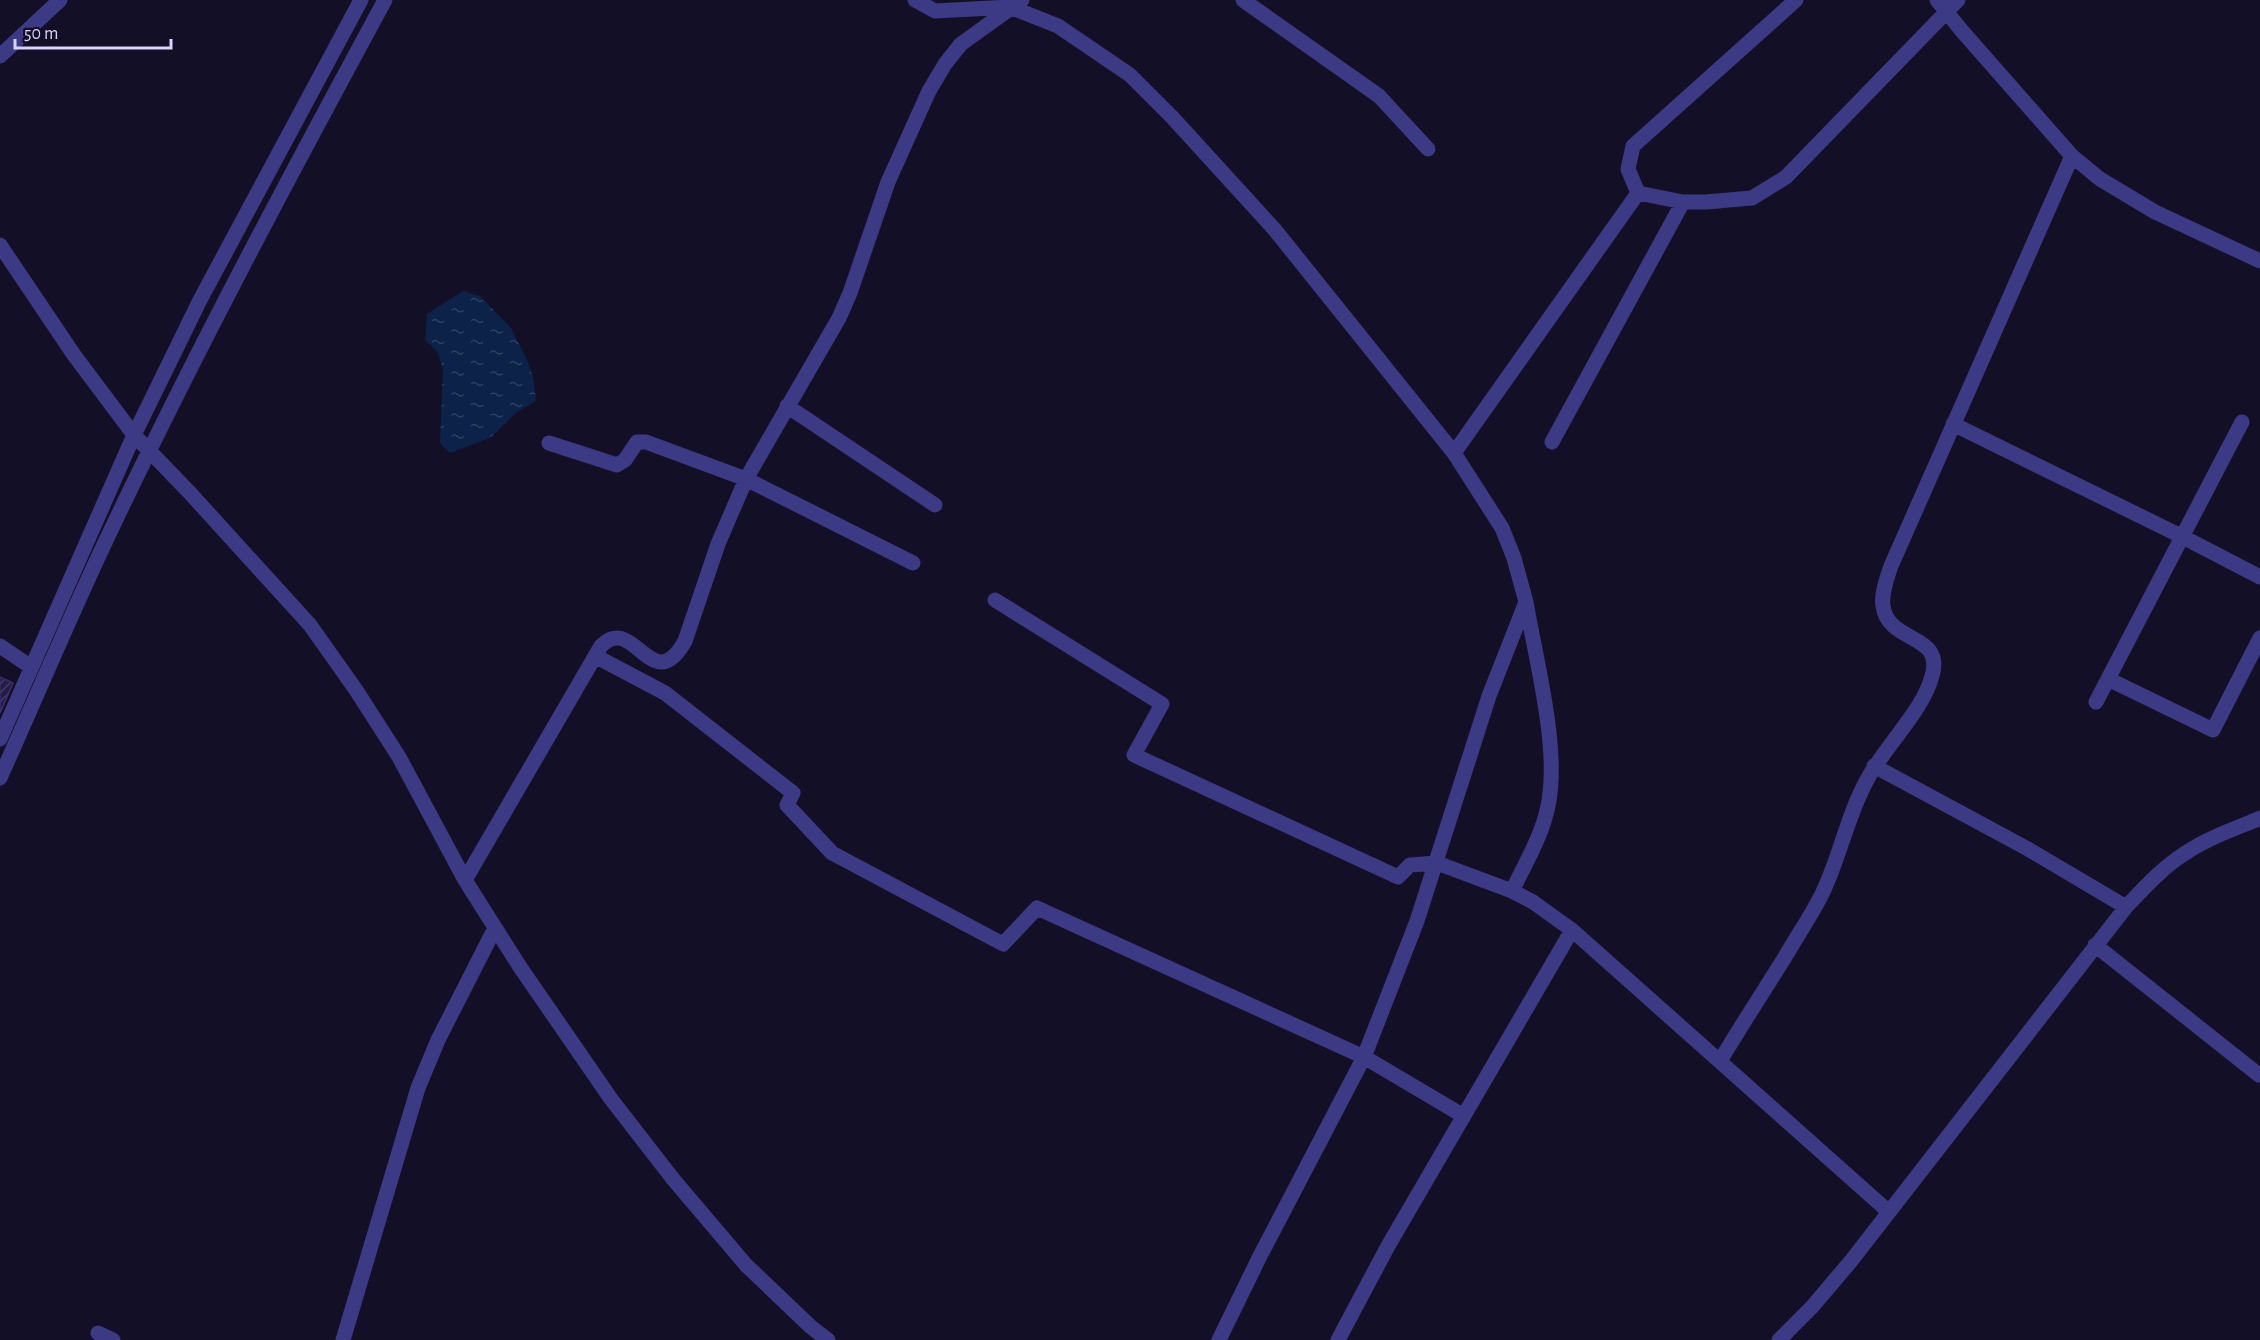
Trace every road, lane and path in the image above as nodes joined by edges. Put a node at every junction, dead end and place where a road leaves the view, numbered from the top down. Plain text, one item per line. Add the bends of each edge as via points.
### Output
1 (60, 0) edge
2 (361, 0) edge
3 (385, 0) edge
4 (915, 0) edge
5 (1242, 0) edge
6 (1796, 0) edge
7 (1937, 0) edge
8 (1958, 0) edge
9 (1016, 4) edge
10 (1948, 13) junction
11 (0, 56) edge
12 (1428, 149) dead end
13 (2072, 156) junction
14 (1638, 193) junction
15 (1683, 202) junction
16 (0, 245) edge
17 (2260, 261) edge
18 (787, 406) junction
19 (2242, 422) dead end
20 (1953, 424) junction
21 (134, 435) junction
22 (1552, 442) dead end
23 (549, 443) dead end
24 (150, 452) junction
25 (1454, 453) junction
26 (746, 479) junction
27 (935, 505) dead end
28 (2183, 537) junction
29 (913, 563) dead end
30 (2260, 577) edge
31 (995, 600) dead end
32 (1526, 602) junction
33 (2259, 645) edge
34 (0, 646) edge
35 (595, 656) junction
36 (31, 667) junction
37 (2108, 679) junction
38 (2096, 702) dead end
39 (0, 739) edge
40 (1874, 766) junction
41 (0, 778) edge
42 (2260, 818) edge
43 (1437, 863) junction
44 (465, 880) junction
45 (1512, 891) junction
46 (2126, 907) junction
47 (495, 928) junction
48 (1572, 930) junction
49 (2096, 945) junction
50 (1364, 1057) junction
51 (1720, 1061) junction
52 (2259, 1075) edge
53 (1462, 1115) junction
54 (1889, 1212) junction
55 (98, 1333) dead end
56 (1784, 1339) edge
57 (113, 1340) edge
58 (343, 1340) edge
59 (828, 1340) edge
60 (1219, 1340) edge
61 (1338, 1340) edge

1 - 11 street
2 - 21 street via 205,289
3 - 24 street
4 - 9 street via 935,11
5 - 12 street via 1379,96
6 - 14 street via 1632,146 1628,169
7 - 10 street
8 - 10 street
9 - 18 street via 961,44 929,91 888,182 839,318
9 - 25 street via 1058,26 1130,75 1172,117 1275,230
10 - 13 street
10 - 15 street via 1785,177 1752,198
13 - 17 street via 2100,179 2155,212
13 - 20 street
14 - 15 street
14 - 25 street
15 - 22 street
16 - 21 street
18 - 26 street
18 - 27 street
19 - 28 street
20 - 28 street
20 - 40 street via 1891,566 1882,603 1885,618 1896,630 1933,654 1932,676 1915,709
21 - 24 street
21 - 36 street
23 - 26 street via 617,465 641,441
24 - 41 street via 101,550
24 - 44 street via 310,626 399,757
25 - 32 street via 1502,528
26 - 29 street
26 - 35 street via 678,654 662,663 618,636 609,638
28 - 30 street
28 - 37 street
31 - 43 street via 1162,704 1134,755 1398,877 1410,865
32 - 43 street via 1489,696
32 - 45 street via 1548,726 1552,782 1538,836
33 - 37 street via 2213,730
34 - 36 street
35 - 44 street
35 - 50 street via 665,693 793,793 787,805 832,853 1003,944 1037,908
36 - 39 street
37 - 38 street
40 - 46 street
40 - 51 street via 1860,792 1822,894
42 - 46 street via 2185,853 2155,876
43 - 45 street
43 - 50 street
44 - 47 street
45 - 48 street
46 - 49 street
47 - 58 street via 418,1088
47 - 59 street via 611,1099 674,1179 746,1265
48 - 51 street
48 - 53 street
49 - 52 street
49 - 54 street
50 - 53 street
50 - 60 street
51 - 54 street
53 - 61 street
54 - 56 street
55 - 57 street

